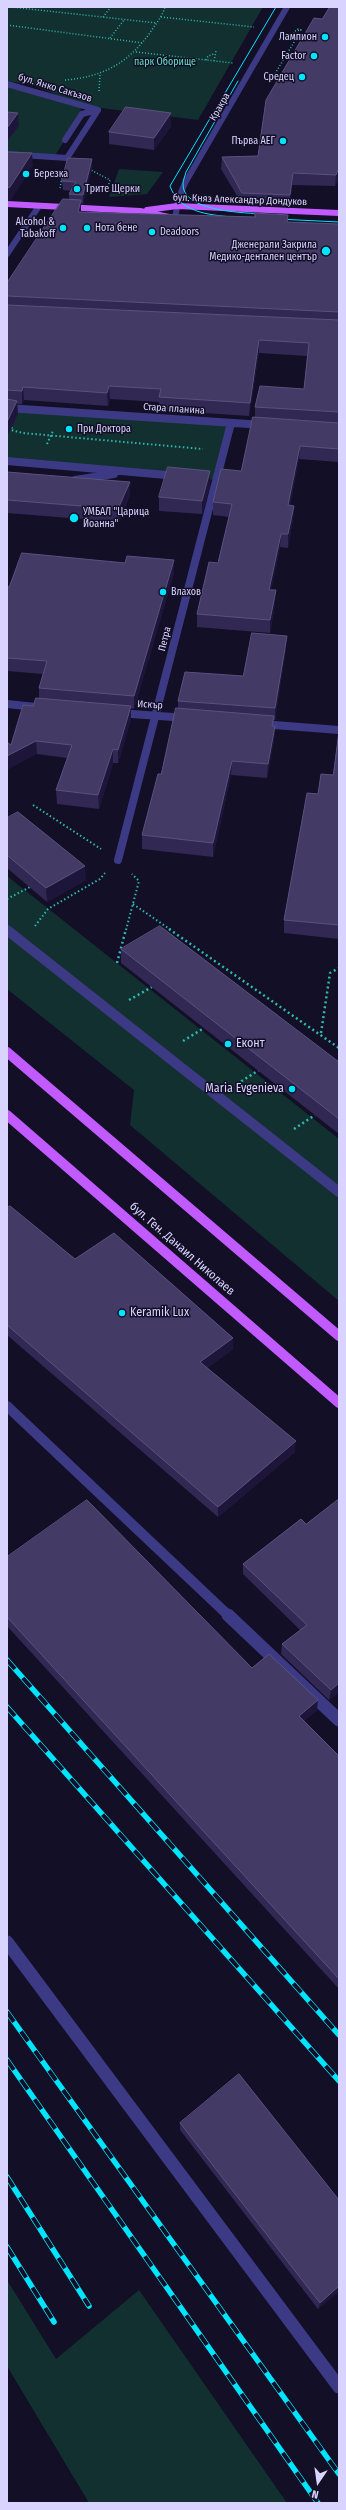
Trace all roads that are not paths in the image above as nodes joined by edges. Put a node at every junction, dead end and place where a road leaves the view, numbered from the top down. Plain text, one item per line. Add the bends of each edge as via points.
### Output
1 (287, 7) edge
2 (7, 84) edge
3 (98, 110) junction
4 (65, 140) dead end
5 (7, 154) edge
6 (7, 204) edge
7 (39, 206) junction
8 (177, 206) junction
9 (140, 211) junction
10 (339, 213) edge
11 (175, 218) junction
12 (182, 218) edge
13 (7, 254) edge
14 (7, 408) edge
15 (231, 423) junction
16 (269, 426) edge
17 (7, 461) edge
18 (130, 472) junction
19 (187, 477) edge
20 (67, 480) edge
21 (7, 704) edge
22 (46, 708) edge
23 (110, 712) edge
24 (157, 716) junction
25 (197, 719) edge
26 (252, 723) edge
27 (339, 730) edge
28 (118, 860) road end
29 (7, 930) edge
30 (7, 1052) edge
31 (7, 1115) edge
32 (339, 1192) edge
33 (339, 1336) edge
34 (339, 1403) edge
35 (7, 1406) edge
36 (339, 1720) edge
37 (7, 1942) edge
38 (339, 2387) edge

1 - 8 street, Кракра via 185,183
2 - 3 street, бул. Янко Сакъзов via 24,87 80,107
3 - 4 street via 82,114
3 - 5 street via 67,158
6 - 7 main road, бул. Княз Александър Дондуков
7 - 9 main road, бул. Княз Александър Дондуков
7 - 13 street
8 - 9 main road, бул. Княз Александър Дондуков
8 - 10 main road, бул. Княз Александър Дондуков
8 - 11 street, Кракра
9 - 11 main road, бул. Княз Александър Дондуков
11 - 12 main road, бул. Княз Александър Дондуков
14 - 15 street, Стара планина
15 - 16 street, Стара планина
15 - 24 street, Петра via 213,479
17 - 18 street
18 - 19 street
18 - 20 street
21 - 22 street
23 - 24 street, Искър
24 - 25 street, Искър
24 - 28 street, Петра
26 - 27 street
29 - 32 street
30 - 33 main road
31 - 34 main road, бул. Ген. Данаил Николаев
35 - 36 street
37 - 38 street

